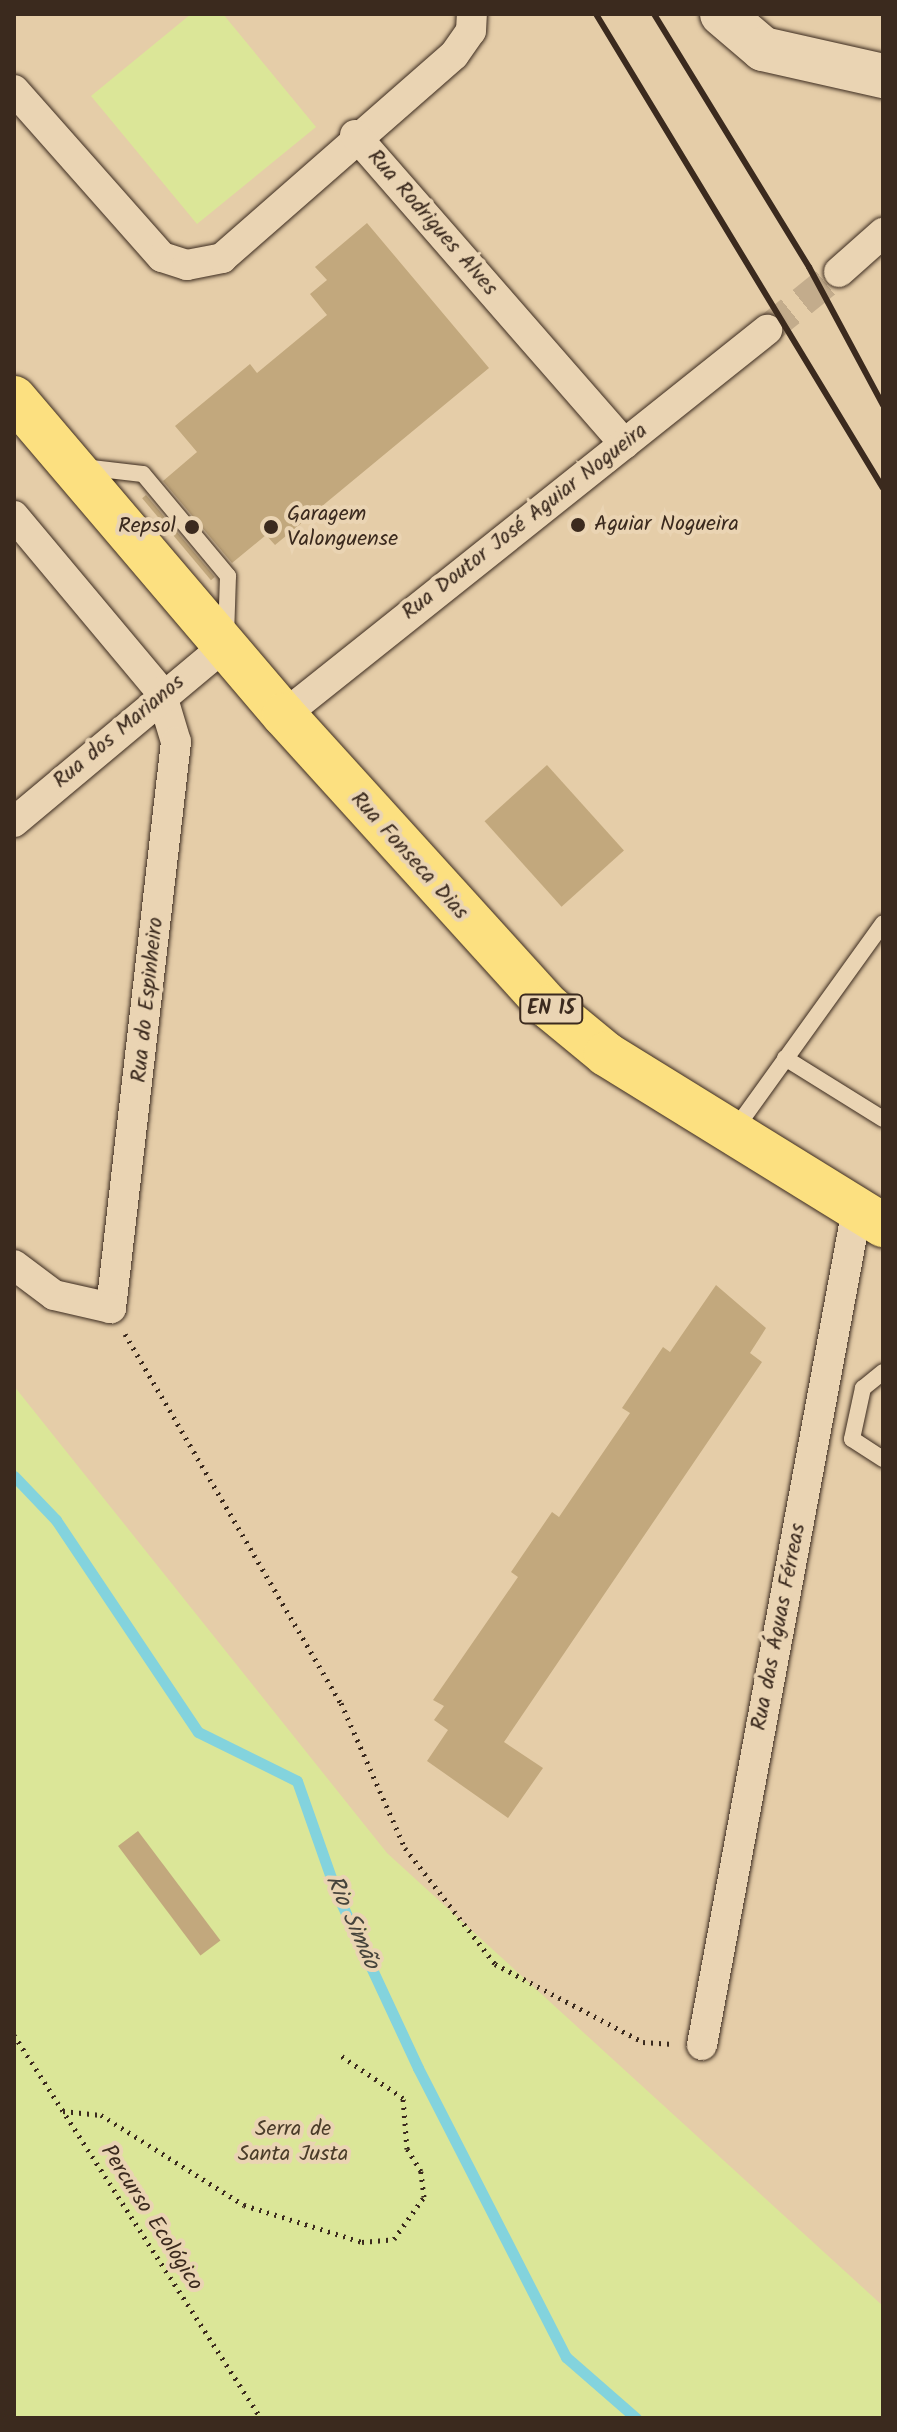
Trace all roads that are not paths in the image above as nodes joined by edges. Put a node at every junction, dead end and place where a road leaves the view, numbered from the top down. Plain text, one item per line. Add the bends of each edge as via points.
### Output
1 (472, 14) edge
2 (722, 14) edge
3 (883, 76) edge
4 (14, 90) edge
5 (355, 135) junction
6 (883, 233) edge
7 (839, 272) tunnel mouth
8 (767, 330) tunnel mouth
9 (14, 398) edge
10 (625, 444) junction
11 (14, 516) edge
12 (226, 645) junction
13 (161, 692) junction
14 (284, 715) junction
15 (14, 822) edge
16 (883, 923) edge
17 (785, 1058) junction
18 (883, 1119) edge
19 (732, 1133) junction
20 (870, 1217) edge
21 (14, 1265) edge
22 (883, 1372) edge
23 (883, 1459) edge
24 (702, 2045) road end

1 - 5 street via 471,31 454,55
2 - 3 street via 763,49
4 - 5 street, Rua Rodrigues Alves via 162,257 187,265 222,258
5 - 10 street, Rua Rodrigues Alves
6 - 7 street
8 - 10 street, Rua Doutor José Aguiar Nogueira
9 - 12 main road, Rua Fonseca Dias / EN 15
10 - 14 street, Rua Doutor José Aguiar Nogueira
11 - 13 street
12 - 13 street, Rua dos Marianos
12 - 14 main road, Rua Fonseca Dias / EN 15
13 - 15 street, Rua dos Marianos
13 - 21 street, Rua do Espinheiro via 176,742 111,1308 54,1295
14 - 19 main road, Rua Fonseca Dias / EN 15 via 549,1007 606,1054
16 - 17 lane
17 - 18 lane
17 - 19 lane
19 - 20 main road, Rua Fonseca Dias / EN 15
20 - 24 street, Rua das Águas Férreas
22 - 23 lane via 863,1388 852,1439

